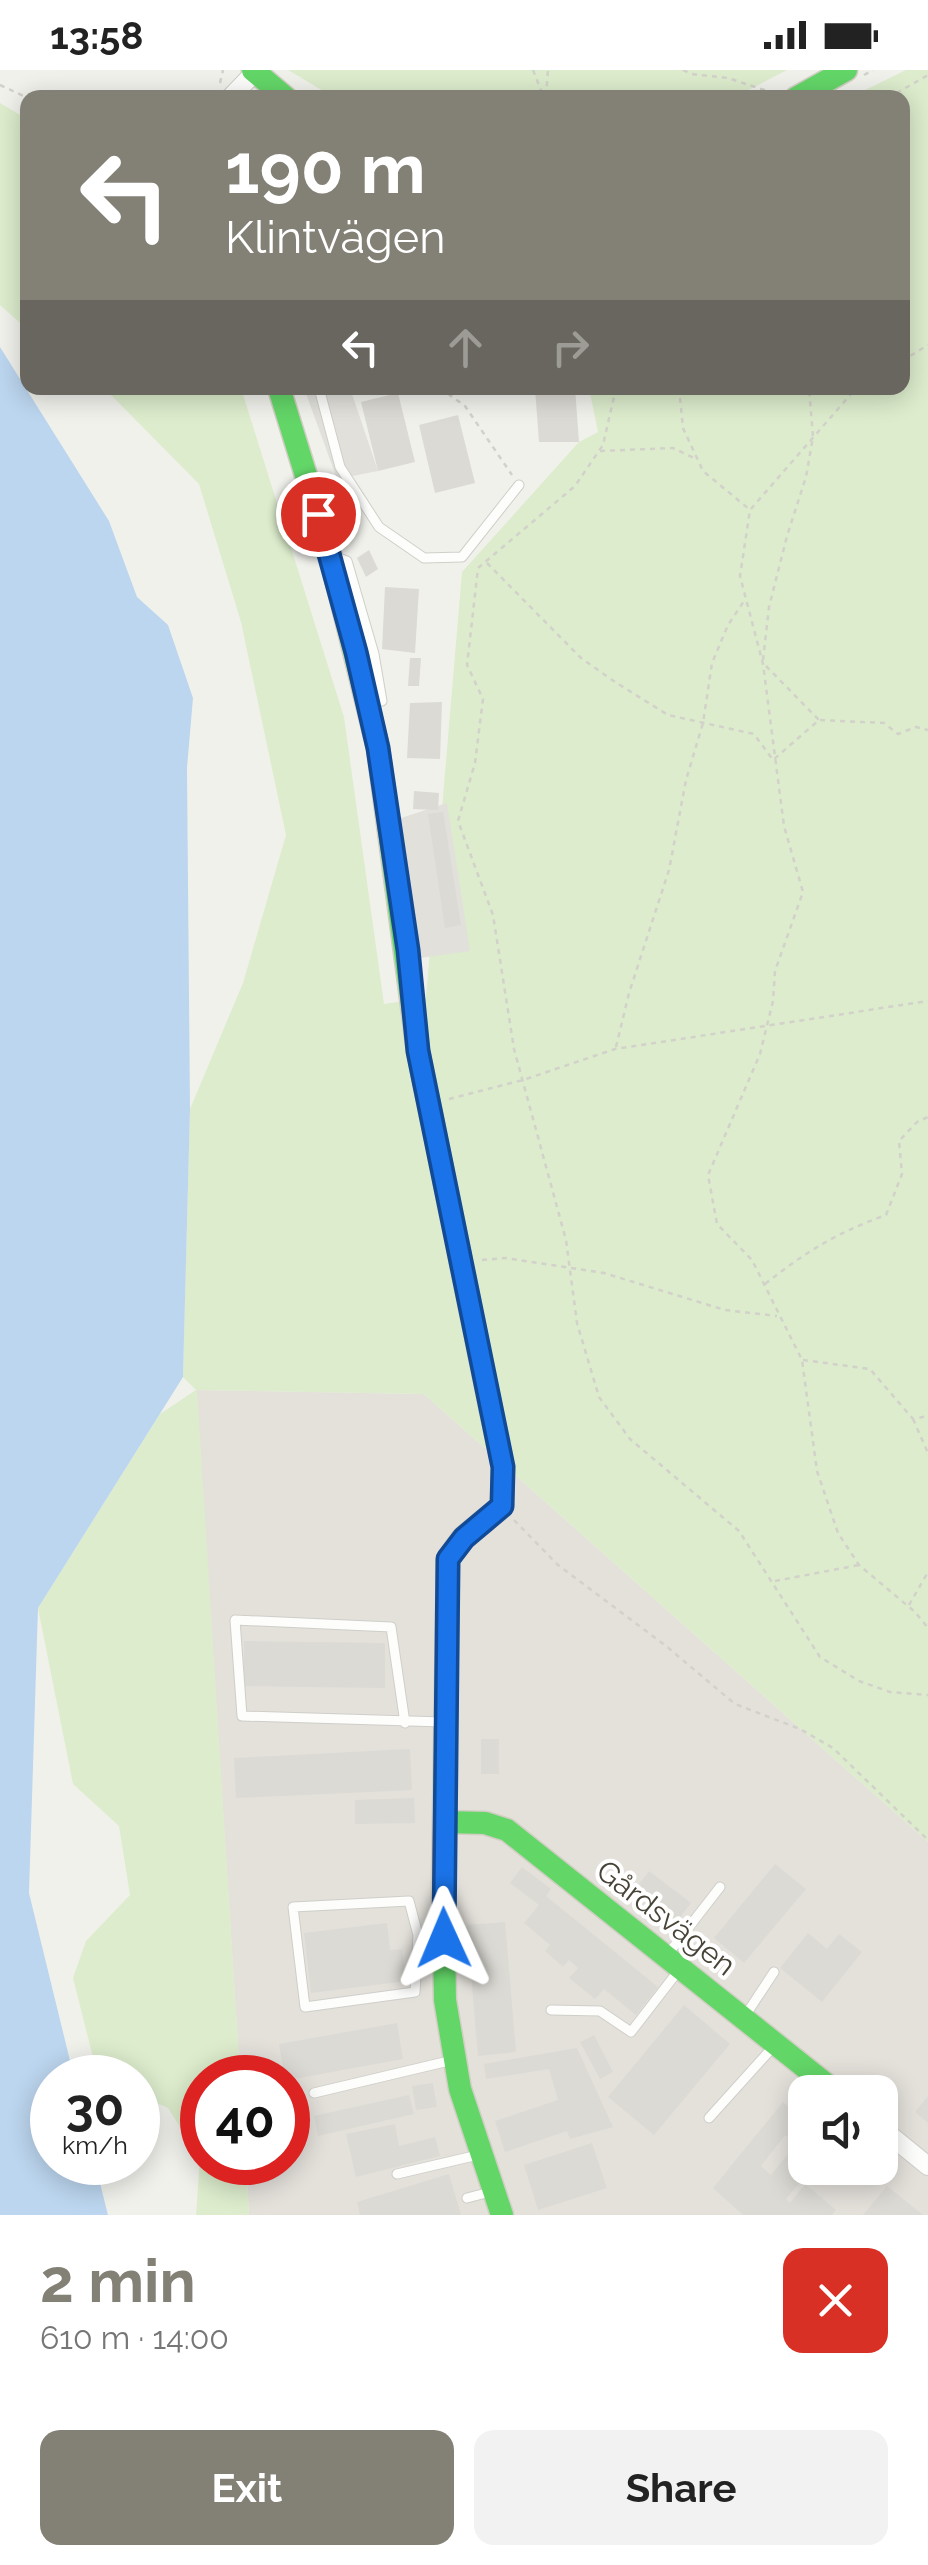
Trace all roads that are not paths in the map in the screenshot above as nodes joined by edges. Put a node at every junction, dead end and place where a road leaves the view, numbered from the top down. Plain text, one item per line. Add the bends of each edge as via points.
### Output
1 (846, 70) edge
2 (254, 71) edge
3 (237, 90) edge
4 (277, 90) edge
5 (810, 90) edge
6 (280, 395) edge
7 (321, 395) edge
8 (519, 484) road end
9 (330, 555) junction
10 (382, 701) dead end
11 (446, 1722) junction
12 (405, 1723) junction
13 (444, 1822) junction
14 (720, 1887) dead end
15 (418, 1935) junction
16 (444, 1938) junction
17 (673, 1962) junction
18 (774, 1972) dead end
19 (552, 2010) dead end
20 (743, 2018) junction
21 (776, 2044) junction
22 (455, 2060) junction
23 (815, 2075) edge
24 (314, 2094) dead end
25 (710, 2118) dead end
26 (898, 2142) edge
27 (481, 2154) junction
28 (928, 2166) edge
29 (398, 2174) dead end
30 (493, 2191) junction
31 (467, 2198) dead end
32 (502, 2215) edge

1 - 5 street
2 - 3 street
2 - 4 street
6 - 9 street
7 - 8 lane via 340,467 380,527 424,558 462,557
9 - 10 lane via 348,561
9 - 11 street via 378,748 418,1051 500,1449 502,1506 448,1559
11 - 12 lane
11 - 13 street
12 - 12 lane via 242,1716 235,1620 391,1627
13 - 16 street
13 - 17 street, Gårdsvägen via 507,1830
14 - 17 lane
15 - 15 lane via 414,1992 305,2007 293,1907 409,1901
15 - 16 lane
16 - 22 street
17 - 19 lane via 631,2032 600,2011
17 - 20 street, Gårdsvägen
18 - 20 lane
20 - 21 street, Gårdsvägen
21 - 23 street, Gårdsvägen
21 - 25 lane
22 - 24 lane
22 - 27 street
26 - 28 street
27 - 29 lane
27 - 30 street
30 - 31 lane
30 - 32 street

